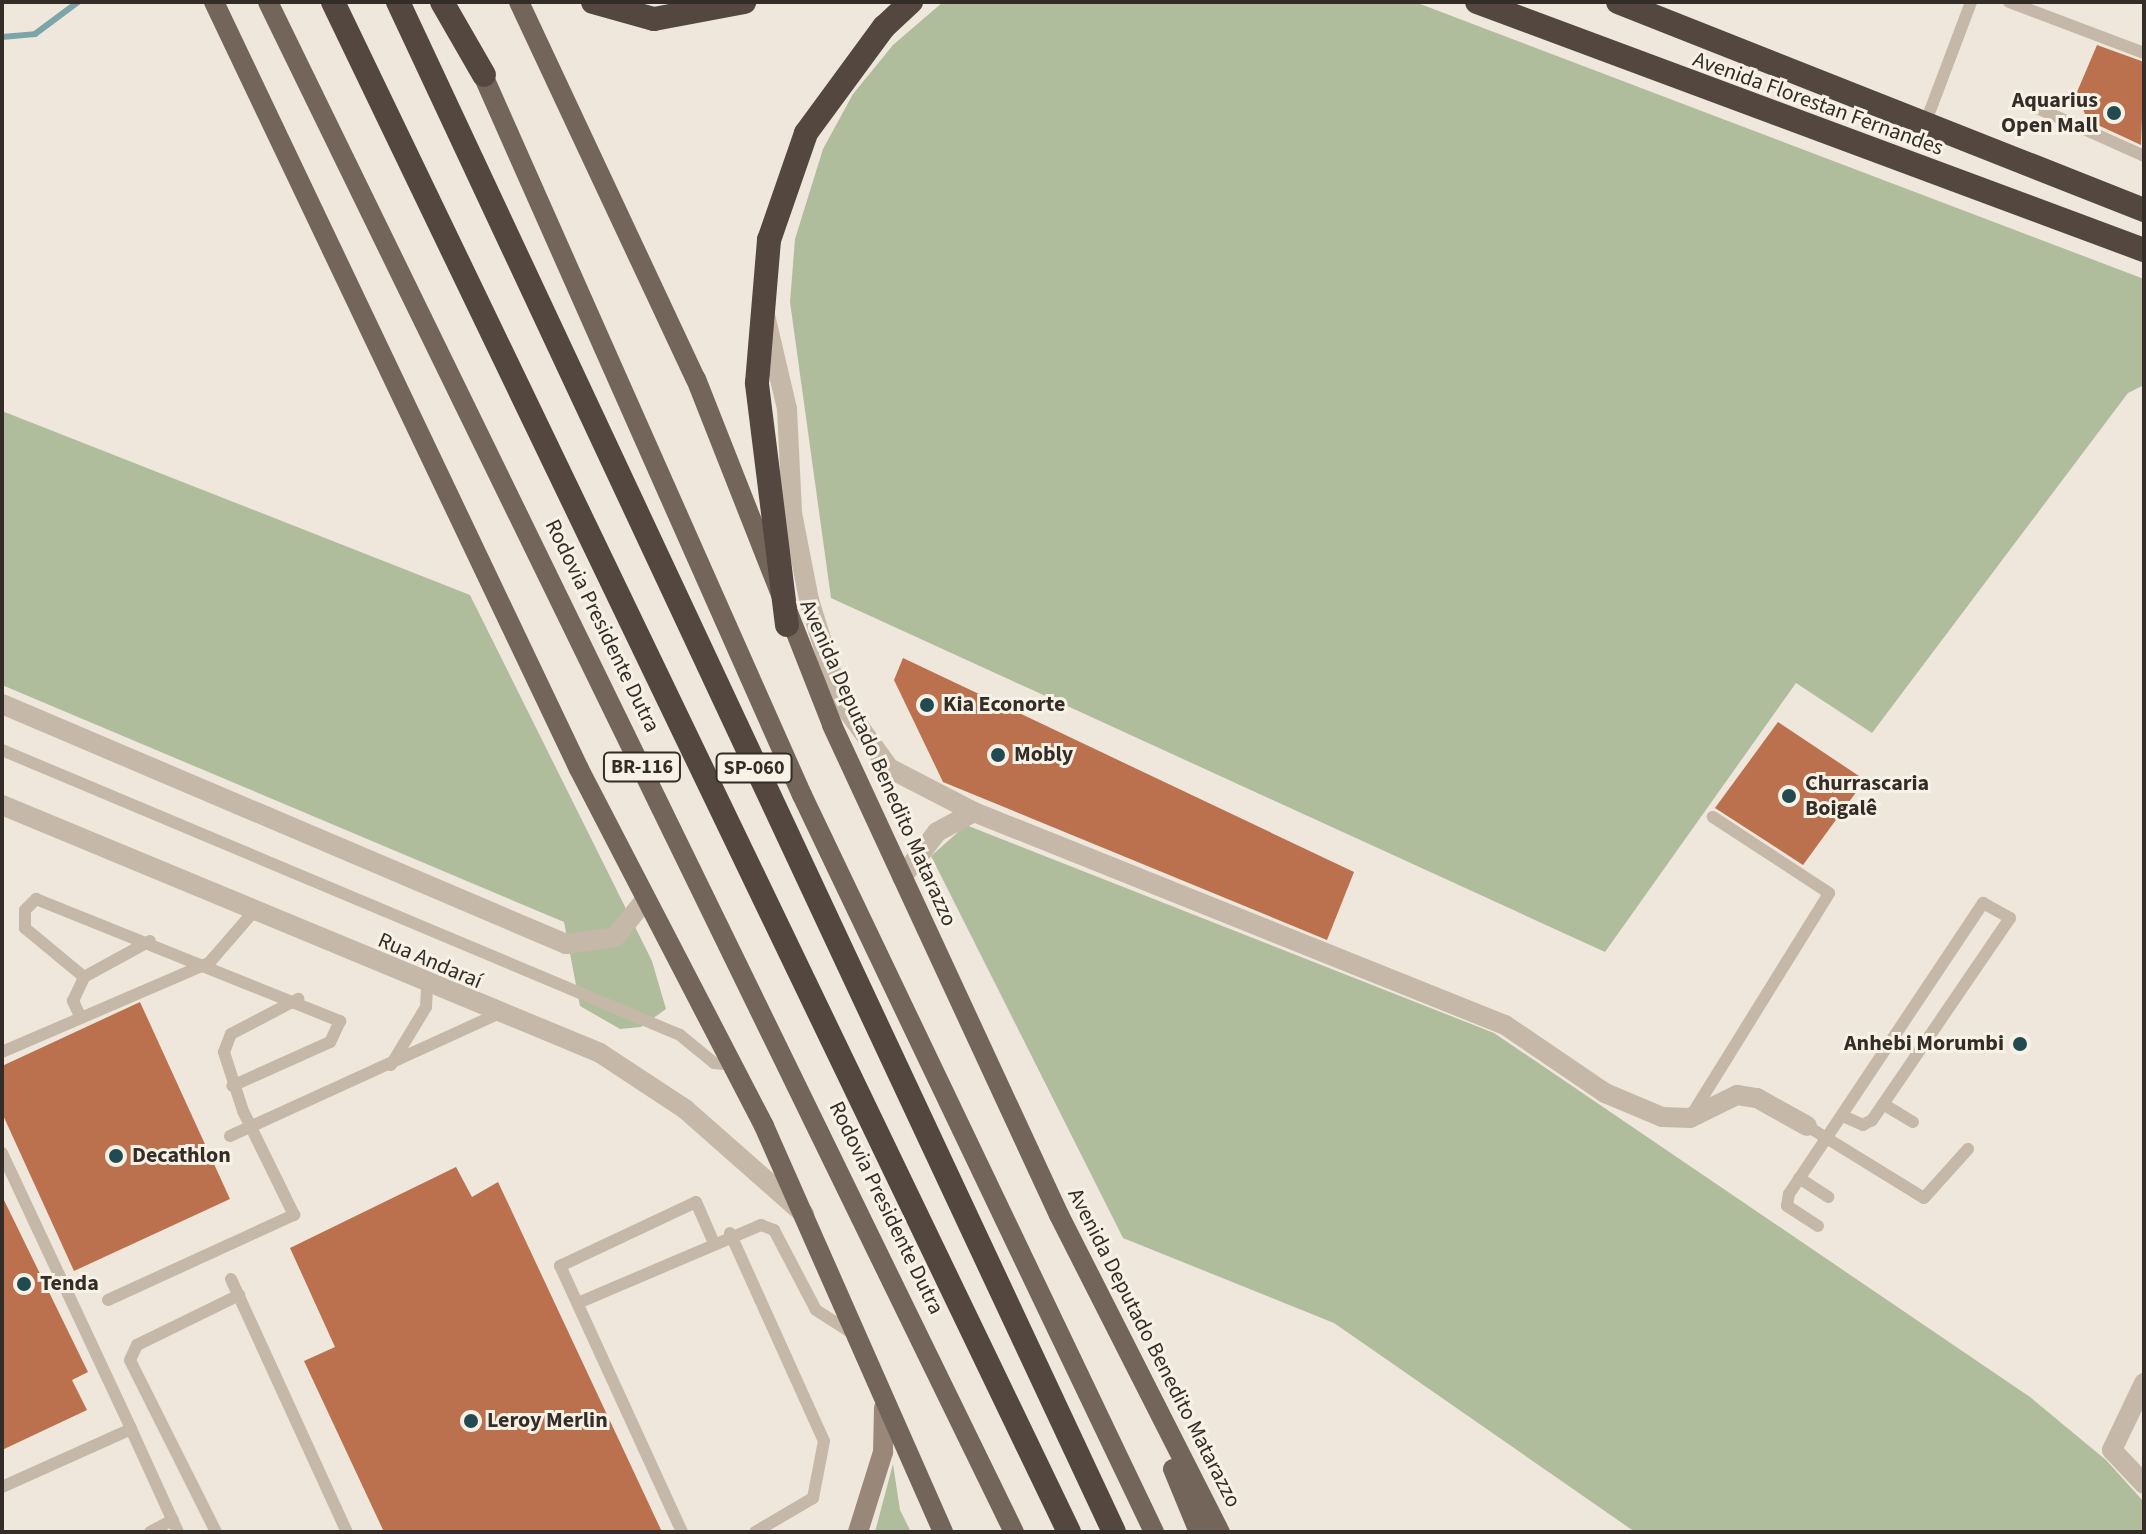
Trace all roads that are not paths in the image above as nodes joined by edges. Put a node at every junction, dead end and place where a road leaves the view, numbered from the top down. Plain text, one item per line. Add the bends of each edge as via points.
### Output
1 (214, 2) edge
2 (268, 2) edge
3 (333, 2) edge
4 (398, 2) edge
5 (442, 2) edge
6 (449, 2) edge
7 (519, 2) edge
8 (593, 2) edge
9 (744, 2) edge
10 (911, 2) edge
11 (1477, 2) edge
12 (1618, 2) edge
13 (1971, 2) edge
14 (2009, 2) edge
15 (2144, 53) edge
16 (484, 75) junction
17 (2033, 106) dead end
18 (1925, 124) junction
19 (2144, 156) edge
20 (2144, 210) edge
21 (2098, 231) junction
22 (2144, 250) edge
23 (2144, 257) edge
24 (762, 308) junction
25 (787, 625) junction
26 (2, 704) edge
27 (2, 750) edge
28 (2, 805) edge
29 (974, 812) junction
30 (1713, 817) dead end
31 (902, 877) junction
32 (645, 900) junction
33 (254, 911) junction
34 (150, 941) junction
35 (209, 963) junction
36 (84, 977) junction
37 (427, 986) junction
38 (298, 999) junction
39 (496, 1015) junction
40 (80, 1016) junction
41 (2, 1052) edge
42 (732, 1065) junction
43 (389, 1067) junction
44 (232, 1086) junction
45 (1883, 1104) junction
46 (1843, 1116) junction
47 (1690, 1118) junction
48 (1913, 1122) dead end
49 (249, 1126) junction
50 (1807, 1126) joint
51 (230, 1136) dead end
52 (1827, 1139) junction
53 (1968, 1149) dead end
54 (2, 1153) edge
55 (1799, 1178) junction
56 (1828, 1197) dead end
57 (805, 1215) junction
58 (1818, 1226) dead end
59 (730, 1233) junction
60 (713, 1241) junction
61 (231, 1279) dead end
62 (239, 1295) junction
63 (108, 1300) dead end
64 (578, 1303) junction
65 (855, 1335) junction
66 (1131, 1365) junction
67 (2144, 1383) edge
68 (884, 1408) junction
69 (131, 1429) junction
70 (2144, 1484) edge
71 (2, 1487) edge
72 (175, 1526) edge
73 (150, 1532) edge
74 (216, 1532) edge
75 (347, 1532) edge
76 (682, 1532) edge
77 (755, 1532) edge
78 (858, 1532) edge
79 (943, 1532) edge
80 (1014, 1532) edge
81 (1069, 1532) edge
82 (1114, 1532) edge
83 (1154, 1532) edge
84 (1199, 1532) edge
85 (1220, 1532) edge

1 - 32 main road
2 - 80 main road, Rodovia Presidente Dutra / BR-116
3 - 81 highway, Rodovia Presidente Dutra / SP-060
4 - 82 highway, SP-060
5 - 16 highway
6 - 16 main road
7 - 25 main road, Avenida Deputado Benedito Matarazzo via 696,379
8 - 9 highway via 654,19
10 - 24 highway via 884,27 806,133 769,240
11 - 21 highway, Avenida Florestan Fernandes via 1795,126
12 - 18 highway, Avenida Florestan Fernandes
13 - 18 lane
14 - 15 lane
16 - 83 main road via 802,795
17 - 19 lane
18 - 20 highway, Avenida Florestan Fernandes
21 - 22 highway, Avenida Florestan Fernandes
21 - 23 highway
24 - 25 highway via 762,458
24 - 29 street via 787,409 792,513 809,600 840,700 889,768
25 - 31 main road, Avenida Deputado Benedito Matarazzo
26 - 32 street via 566,944 615,937
27 - 42 lane via 680,1035 714,1063
28 - 33 street, Rua Andaraí
29 - 31 street via 937,832
29 - 47 street via 1505,1025 1605,1093 1662,1117
30 - 47 lane via 1829,893
31 - 66 main road, Avenida Deputado Benedito Matarazzo
32 - 42 main road
33 - 35 lane
33 - 37 street, Rua Andaraí
34 - 35 lane
34 - 36 lane
34 - 36 lane via 36,899 25,910 25,928
35 - 38 lane
35 - 40 lane
36 - 40 lane via 73,1001
37 - 39 street, Rua Andaraí
37 - 43 lane via 426,1007
38 - 44 lane via 231,1034 223,1067
38 - 44 lane via 333,1013 339,1033
39 - 43 lane
39 - 57 street, Rua Andaraí via 600,1053 643,1078
40 - 41 lane
42 - 57 main road
43 - 49 lane
44 - 49 lane
45 - 46 lane via 1863,1125
45 - 46 lane via 2010,922 1987,902
45 - 48 lane
46 - 52 lane
47 - 50 street via 1737,1095 1757,1098
49 - 51 lane
49 - 63 lane via 294,1215
50 - 52 lane
52 - 53 lane via 1924,1198
52 - 55 lane
54 - 69 lane
55 - 56 lane
55 - 58 lane via 1787,1206
57 - 65 main road
59 - 60 lane
59 - 65 lane via 753,1225 774,1230 816,1310
59 - 77 lane via 824,1441 813,1498
60 - 64 lane
60 - 64 lane via 696,1202 560,1266
61 - 62 lane
62 - 74 lane via 137,1345 130,1360
62 - 75 lane
64 - 76 lane
65 - 68 main road
66 - 84 main road
66 - 85 main road, Avenida Deputado Benedito Matarazzo
67 - 70 street via 2112,1450
68 - 78 main road via 877,1480
68 - 79 main road
69 - 71 lane
69 - 72 lane
72 - 73 lane

